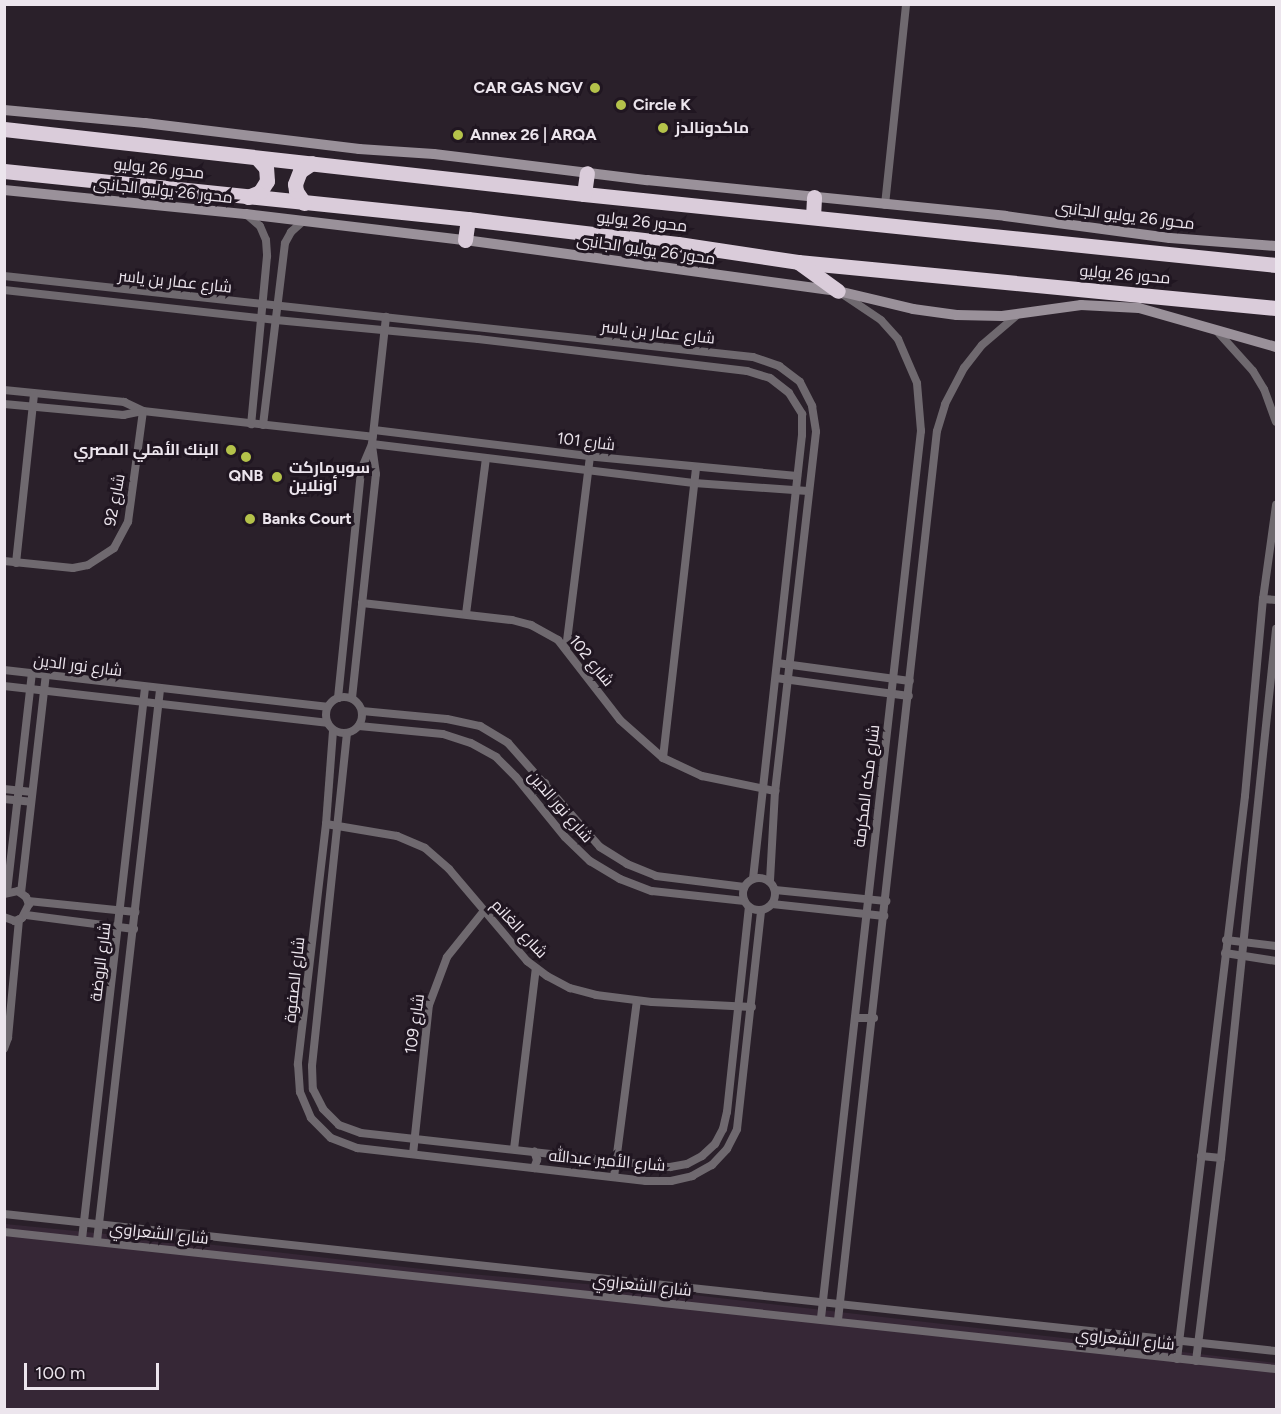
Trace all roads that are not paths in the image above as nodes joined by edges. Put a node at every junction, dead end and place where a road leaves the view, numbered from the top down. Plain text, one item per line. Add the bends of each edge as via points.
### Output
1 (906, 4) edge
2 (4, 110) edge
3 (4, 129) edge
4 (257, 158) junction
5 (312, 163) junction
6 (4, 171) edge
7 (587, 172) junction
8 (4, 190) edge
9 (584, 194) junction
10 (248, 197) junction
11 (814, 197) junction
12 (304, 203) junction
13 (885, 205) junction
14 (246, 214) junction
15 (813, 217) junction
16 (468, 219) junction
17 (302, 222) junction
18 (465, 240) junction
19 (1276, 246) edge
20 (798, 262) junction
21 (1276, 265) edge
22 (4, 276) edge
23 (29, 279) junction
24 (4, 290) edge
25 (123, 291) junction
26 (838, 291) junction
27 (28, 292) junction
28 (121, 303) junction
29 (263, 304) junction
30 (277, 305) junction
31 (1276, 308) edge
32 (1017, 315) junction
33 (386, 317) junction
34 (261, 319) junction
35 (276, 320) junction
36 (479, 327) junction
37 (1215, 329) junction
38 (384, 330) junction
39 (478, 339) junction
40 (603, 341) junction
41 (613, 342) junction
42 (1276, 347) edge
43 (602, 353) junction
44 (612, 355) junction
45 (730, 355) junction
46 (729, 369) junction
47 (4, 390) edge
48 (34, 394) junction
49 (4, 404) edge
50 (32, 407) junction
51 (143, 411) junction
52 (1275, 412) edge
53 (1276, 422) edge
54 (251, 424) junction
55 (263, 425) junction
56 (373, 437) junction
57 (590, 457) junction
58 (486, 458) junction
59 (696, 468) junction
60 (588, 470) junction
61 (918, 472) junction
62 (933, 473) junction
63 (797, 476) junction
64 (694, 483) junction
65 (795, 490) junction
66 (808, 491) junction
67 (1276, 505) edge
68 (910, 536) junction
69 (926, 537) junction
70 (4, 561) edge
71 (16, 563) junction
72 (905, 580) junction
73 (921, 585) junction
74 (904, 589) junction
75 (1263, 598) junction
76 (1276, 600) edge
77 (362, 603) junction
78 (902, 608) junction
79 (918, 610) junction
80 (466, 614) junction
81 (1276, 629) edge
82 (566, 649) junction
83 (777, 663) junction
84 (791, 664) junction
85 (4, 670) edge
86 (32, 673) junction
87 (46, 675) junction
88 (776, 678) junction
89 (789, 679) junction
90 (894, 679) junction
91 (910, 681) junction
92 (4, 686) edge
93 (145, 688) junction
94 (30, 689) junction
95 (44, 690) junction
96 (160, 690) junction
97 (892, 694) junction
98 (909, 696) junction
99 (338, 698) junction
100 (352, 698) junction
101 (143, 702) junction
102 (159, 703) junction
103 (327, 707) junction
104 (362, 711) junction
105 (327, 723) junction
106 (359, 726) junction
107 (333, 730) junction
108 (347, 733) junction
109 (663, 758) junction
110 (545, 783) junction
111 (4, 789) edge
112 (761, 789) junction
113 (18, 790) junction
114 (775, 791) junction
115 (32, 792) junction
116 (531, 794) junction
117 (1245, 796) junction
118 (1259, 798) junction
119 (4, 800) edge
120 (16, 801) junction
121 (31, 802) junction
122 (326, 824) junction
123 (340, 825) junction
124 (753, 878) junction
125 (770, 882) junction
126 (744, 887) junction
127 (775, 890) junction
128 (6, 893) edge
129 (21, 893) junction
130 (868, 899) junction
131 (28, 901) junction
132 (886, 901) junction
133 (747, 904) junction
134 (772, 904) junction
135 (121, 910) junction
136 (761, 910) junction
137 (135, 912) junction
138 (483, 912) junction
139 (866, 914) junction
140 (884, 916) junction
141 (4, 918) edge
142 (22, 918) junction
143 (119, 927) junction
144 (134, 929) junction
145 (1226, 940) junction
146 (1244, 942) junction
147 (1276, 946) edge
148 (1225, 954) junction
149 (1243, 956) junction
150 (1276, 961) edge
151 (536, 968) junction
152 (637, 1001) junction
153 (8, 1007) edge
154 (739, 1007) junction
155 (752, 1007) junction
156 (855, 1018) junction
157 (874, 1018) junction
158 (4, 1048) edge
159 (719, 1137) junction
160 (415, 1140) junction
161 (730, 1142) junction
162 (511, 1148) junction
163 (534, 1151) junction
164 (413, 1154) junction
165 (1201, 1156) junction
166 (1221, 1158) junction
167 (617, 1160) junction
168 (507, 1165) junction
169 (534, 1168) junction
170 (614, 1178) junction
171 (4, 1214) edge
172 (84, 1222) junction
173 (99, 1224) junction
174 (4, 1232) edge
175 (82, 1239) junction
176 (97, 1241) junction
177 (823, 1302) junction
178 (840, 1304) junction
179 (821, 1318) junction
180 (838, 1320) junction
181 (1180, 1340) junction
182 (1200, 1343) junction
183 (1276, 1351) edge
184 (1177, 1359) junction
185 (1196, 1361) junction
186 (1276, 1369) edge

1 - 13 street
2 - 7 street, محور 26 يوليو الجانبى
3 - 4 highway, محور 26 يوليو
4 - 5 highway, محور 26 يوليو
4 - 10 highway via 266,168 267,181 260,192
5 - 9 highway, محور 26 يوليو
5 - 12 highway via 300,171 295,184
6 - 10 highway, محور 26 يوليو
7 - 9 highway
7 - 11 street, محور 26 يوليو الجانبى
8 - 14 street, محور 26 يوليو الجانبى
9 - 15 highway, محور 26 يوليو
10 - 12 highway, محور 26 يوليو
11 - 13 street, محور 26 يوليو الجانبى
11 - 15 highway
12 - 16 highway, محور 26 يوليو
13 - 19 street, محور 26 يوليو الجانبى via 1170,238
14 - 17 street, محور 26 يوليو الجانبى
14 - 29 street via 260,226 266,240
15 - 21 highway, محور 26 يوليو
16 - 18 highway
16 - 20 highway, محور 26 يوليو
17 - 18 street, محور 26 يوليو الجانبى
17 - 30 street via 285,243
18 - 26 street, محور 26 يوليو الجانبى
20 - 26 highway
20 - 31 highway, محور 26 يوليو
22 - 23 street, شارع عمار بن ياسر
23 - 25 street, شارع عمار بن ياسر
23 - 27 street
24 - 27 street, شارع عمار بن ياسر
25 - 28 street
25 - 29 street, شارع عمار بن ياسر
26 - 32 street, محور 26 يوليو الجانبى via 935,313
26 - 61 street, شارع مكه المكرمة via 881,320 898,339 909,360 921,407
27 - 28 street, شارع عمار بن ياسر
28 - 34 street, شارع عمار بن ياسر
29 - 30 street, شارع عمار بن ياسر
29 - 34 street
30 - 33 street, شارع عمار بن ياسر
30 - 35 street
32 - 37 street, محور 26 يوليو الجانبى via 1081,305 1110,305
32 - 62 street, شارع مكه المكرمة via 982,345 957,380 939,424
33 - 36 street, شارع عمار بن ياسر
33 - 38 street
34 - 35 street, شارع عمار بن ياسر
34 - 54 street
35 - 38 street, شارع عمار بن ياسر
35 - 55 street
36 - 39 street
36 - 40 street, شارع عمار بن ياسر
37 - 42 street, محور 26 يوليو الجانبى
37 - 52 street via 1253,371
38 - 39 street, شارع عمار بن ياسر
38 - 56 street
39 - 43 street, شارع عمار بن ياسر
40 - 41 street, شارع عمار بن ياسر
40 - 43 street
41 - 44 street
41 - 45 street, شارع عمار بن ياسر
43 - 44 street, شارع عمار بن ياسر
44 - 46 street, شارع عمار بن ياسر
45 - 46 street
45 - 66 street, شارع عمار بن ياسر via 753,357 779,366 800,382 813,406 816,432
46 - 63 street, شارع عمار بن ياسر via 770,378 789,393 798,407 802,435
47 - 48 street
48 - 50 street
48 - 51 street via 124,402
49 - 50 street
50 - 51 street via 123,416
50 - 71 street
51 - 54 street
51 - 71 street, شارع 92 via 128,522 114,548 103,558 73,568
52 - 53 street
54 - 55 street
55 - 56 street
56 - 57 street, شارع 101
56 - 58 street, شارع 101
56 - 77 street via 377,467
56 - 99 street via 361,470
57 - 59 street, شارع 101
57 - 60 street
58 - 60 street, شارع 101
58 - 80 street
59 - 63 street, شارع 101
59 - 64 street
60 - 64 street, شارع 101
60 - 82 street
61 - 62 street
61 - 68 street, شارع مكه المكرمة
62 - 69 street, شارع مكه المكرمة
63 - 65 street, شارع عمار بن ياسر
64 - 65 street, شارع 101
64 - 109 street
65 - 66 street, شارع 101
65 - 83 street, شارع عمار بن ياسر
66 - 84 street, شارع عمار بن ياسر
67 - 75 street
68 - 69 street
68 - 72 street, شارع مكه المكرمة
69 - 73 street, شارع مكه المكرمة
70 - 71 street, شارع 92
72 - 73 street
72 - 74 street, شارع مكه المكرمة
73 - 74 street
73 - 79 street, شارع مكه المكرمة
74 - 78 street, شارع مكه المكرمة
75 - 76 street
75 - 117 street
77 - 80 street, شارع 102
77 - 100 street
78 - 79 street
78 - 90 street, شارع مكه المكرمة
79 - 91 street, شارع مكه المكرمة
80 - 82 street, شارع 102 via 531,625
81 - 118 street
82 - 109 street, شارع 102 via 620,720
83 - 84 street
83 - 88 street, شارع عمار بن ياسر
84 - 89 street, شارع عمار بن ياسر
84 - 90 street
85 - 86 street, شارع نور الدين
86 - 87 street, شارع نور الدين
86 - 94 street
87 - 93 street, شارع نور الدين
87 - 95 street
88 - 89 street
88 - 112 street, شارع عمار بن ياسر
89 - 97 street
89 - 114 street, شارع عمار بن ياسر
90 - 91 street
90 - 97 street, شارع مكه المكرمة
91 - 98 street, شارع مكه المكرمة
92 - 94 street, شارع نور الدين
93 - 96 street, شارع نور الدين
93 - 101 street, شارع الروضة
94 - 95 street, شارع نور الدين
94 - 113 street
95 - 101 street, شارع نور الدين
95 - 115 street
96 - 102 street, شارع الروضة
96 - 103 street, شارع نور الدين
97 - 98 street
97 - 130 street, شارع مكه المكرمة
98 - 132 street, شارع مكه المكرمة
99 - 100 street
99 - 103 street
100 - 104 street
101 - 102 street, شارع نور الدين
101 - 135 street, شارع الروضة
102 - 105 street, شارع نور الدين
102 - 137 street, شارع الروضة
103 - 105 street
104 - 106 street
104 - 110 street, شارع نور الدين via 480,726 508,742
105 - 107 street
106 - 108 street
106 - 116 street, شارع نور الدين via 443,734 471,743 496,757
107 - 108 street
107 - 122 street, شارع الصفوة
108 - 123 street, شارع الصفوة
109 - 112 street, شارع 102 via 702,776
110 - 116 street
110 - 126 street, شارع نور الدين via 600,847 627,864 656,876
111 - 113 street
112 - 114 street, شارع 102
112 - 124 street, شارع عمار بن ياسر
113 - 115 street
113 - 120 street
114 - 125 street, شارع عمار بن ياسر
115 - 121 street
116 - 133 street, شارع نور الدين via 582,853 620,879 652,891
117 - 118 street
117 - 145 street
118 - 146 street
119 - 120 street
120 - 121 street
120 - 128 street
121 - 129 street
122 - 123 street, شارع الغانم
122 - 164 street, شارع الصفوة via 298,1064 300,1092 311,1118 331,1138 357,1148
123 - 138 street, شارع الغانم via 397,836 425,848 449,869
123 - 160 street, شارع الصفوة via 320,987 313,1089 323,1109 339,1125 361,1133
124 - 125 street
124 - 126 street
125 - 127 street
126 - 133 street
127 - 130 street
127 - 134 street
128 - 129 street
129 - 131 street
130 - 132 street
130 - 139 street, شارع مكه المكرمة
131 - 135 street
131 - 142 street
132 - 140 street, شارع مكه المكرمة
133 - 136 street
133 - 154 street, شارع الأمير عبدالله
134 - 136 street
134 - 139 street
135 - 137 street
135 - 143 street, شارع الروضة
136 - 155 street, شارع الأمير عبدالله
137 - 144 street, شارع الروضة
138 - 151 street, شارع الغانم
138 - 160 street, شارع 109 via 447,957 429,1005
139 - 140 street
139 - 156 street, شارع مكه المكرمة
140 - 157 street, شارع مكه المكرمة
141 - 142 street
142 - 143 street
142 - 153 street
143 - 144 street
143 - 172 street, شارع الروضة
144 - 173 street, شارع الروضة
145 - 146 street
145 - 148 street
146 - 147 street
146 - 149 street
148 - 149 street
148 - 165 street
149 - 150 street
149 - 166 street
151 - 152 street, شارع الغانم via 583,992
151 - 162 street
152 - 154 street, شارع الغانم
152 - 167 street
153 - 158 street
154 - 155 street, شارع الغانم
154 - 159 street, شارع الأمير عبدالله via 727,1112
155 - 161 street, شارع الأمير عبدالله via 740,1113
156 - 157 street
156 - 177 street, شارع مكه المكرمة
157 - 178 street, شارع مكه المكرمة
159 - 161 street
159 - 167 street, شارع الأمير عبدالله via 702,1156 687,1164 670,1167
160 - 162 street, شارع الأمير عبدالله
160 - 164 street, شارع 109
161 - 170 street, شارع الأمير عبدالله via 712,1165 692,1176 670,1181
162 - 163 street, شارع الأمير عبدالله
162 - 168 street
163 - 167 street, شارع الأمير عبدالله
163 - 169 street
164 - 168 street, شارع الأمير عبدالله
165 - 166 street
165 - 181 street
166 - 182 street
167 - 170 street
168 - 169 street, شارع الأمير عبدالله
169 - 170 street, شارع الأمير عبدالله
171 - 172 street, شارع الشعراوي
172 - 173 street, شارع الشعراوي
172 - 175 street, شارع الروضة
173 - 176 street, شارع الروضة
173 - 177 street, شارع الشعراوي
174 - 175 street, شارع الشعراوي
175 - 176 street, شارع الشعراوي
176 - 179 street, شارع الشعراوي
177 - 178 street, شارع الشعراوي
177 - 179 street, شارع مكه المكرمة
178 - 180 street, شارع مكه المكرمة
178 - 181 street, شارع الشعراوي
179 - 180 street, شارع الشعراوي
180 - 184 street, شارع الشعراوي
181 - 182 street, شارع الشعراوي
181 - 184 street
182 - 183 street, شارع الشعراوي
182 - 185 street
184 - 185 street, شارع الشعراوي
185 - 186 street, شارع الشعراوي

